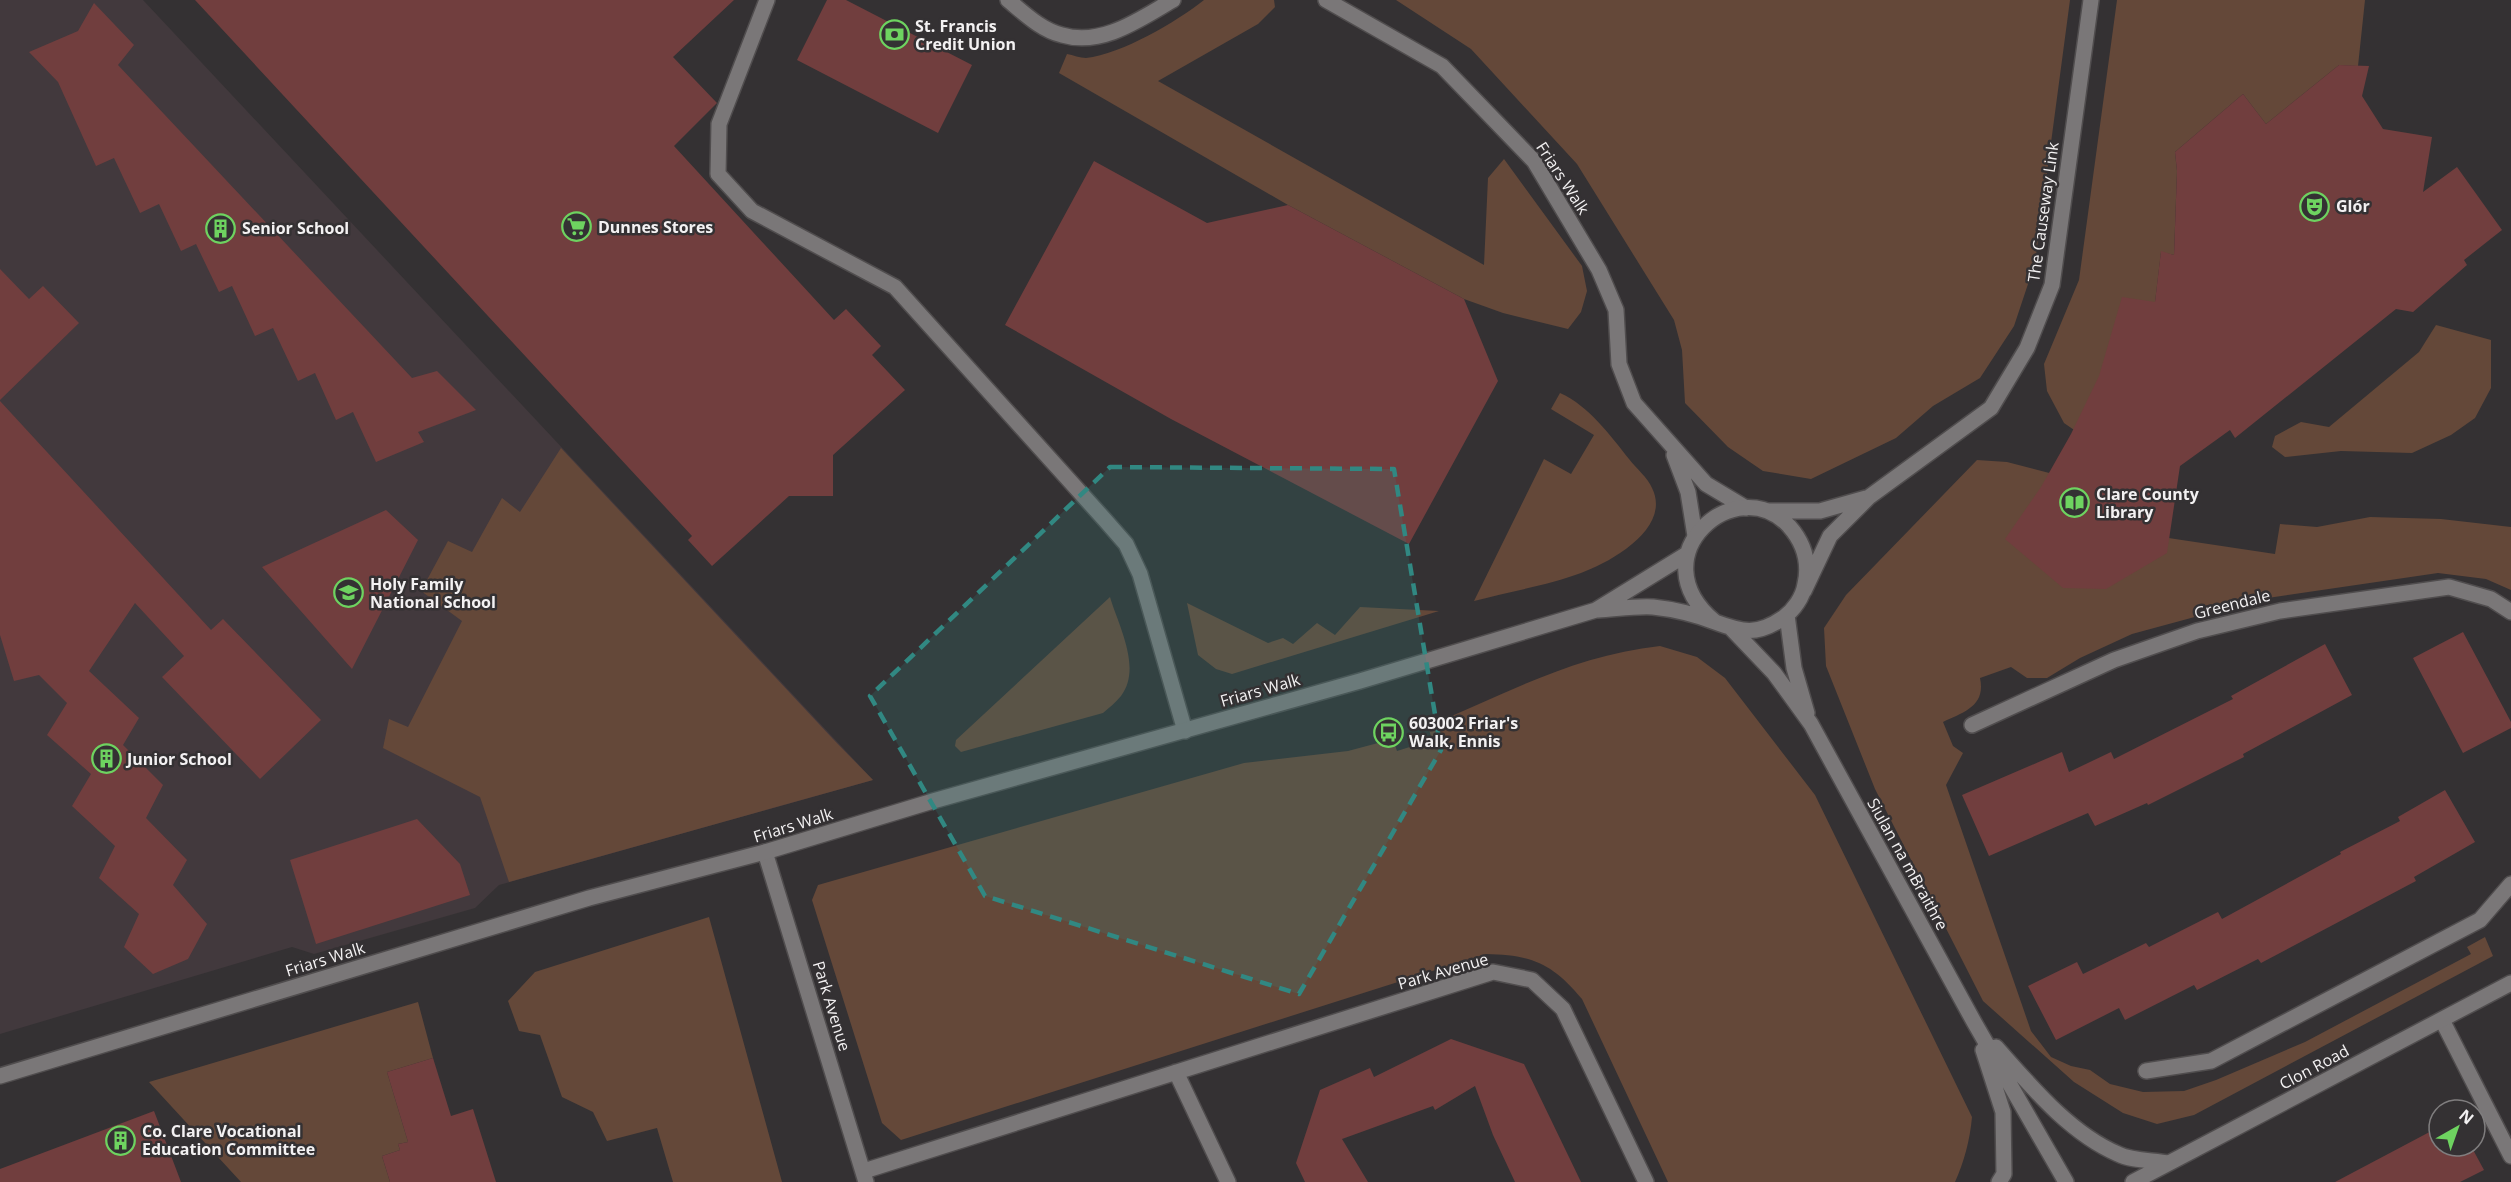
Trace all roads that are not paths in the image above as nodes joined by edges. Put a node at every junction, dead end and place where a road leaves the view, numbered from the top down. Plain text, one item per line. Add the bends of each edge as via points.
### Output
1 (767, 0) edge
2 (1008, 0) edge
3 (1173, 0) edge
4 (1326, 0) edge
5 (2091, 0) edge
6 (1672, 449) junction
7 (1869, 497) junction
8 (1746, 508) junction
9 (1766, 511) junction
10 (1695, 536) junction
11 (1687, 554) junction
12 (1804, 591) junction
13 (1596, 610) junction
14 (2511, 612) edge
15 (1787, 615) junction
16 (1714, 621) junction
17 (1732, 629) junction
18 (1811, 724) junction
19 (1972, 725) dead end
20 (1185, 731) junction
21 (765, 852) junction
22 (2511, 884) edge
23 (2511, 983) edge
24 (2442, 1020) junction
25 (1974, 1022) junction
26 (2146, 1071) dead end
27 (1176, 1072) junction
28 (0, 1076) edge
29 (2511, 1156) edge
30 (2169, 1163) junction
31 (865, 1176) edge
32 (1228, 1182) edge
33 (1646, 1182) edge
34 (1999, 1182) edge
35 (2066, 1182) edge
36 (2133, 1182) edge

1 - 20 street via 719,124 718,174 752,211 895,287 1126,544 1140,574
2 - 3 street via 1033,21 1061,35 1085,38 1117,31
4 - 6 street, Friars Walk via 1442,66 1534,161 1599,270 1616,310 1619,364 1634,403
5 - 7 street, The Causeway Link via 2052,285 2026,348 1991,408
6 - 8 street, Friars Walk via 1706,484
6 - 10 street, Friars Walk via 1688,492
7 - 9 street, The Causeway Link via 1820,511
7 - 12 street, The Causeway Link via 1830,537
8 - 9 street
8 - 10 street via 1726,511 1708,521
9 - 12 street via 1783,520 1797,535 1808,572
10 - 11 street
11 - 13 street, Friars Walk
11 - 16 street via 1685,574 1689,592 1699,609
12 - 15 street
13 - 16 street, Friars Walk via 1653,608
13 - 20 street, Friars Walk
14 - 19 street, Greendale via 2492,599 2450,587 2280,611 2197,631 2114,660
15 - 17 street via 1762,629
15 - 18 street, Siulan na mBraithre via 1794,668
16 - 17 street
17 - 18 street, Siulan na mBraithre via 1774,673
18 - 25 street, Siulan na mBraithre
20 - 21 street, Friars Walk
21 - 28 street, Friars Walk via 589,898
21 - 31 street, Park Avenue
22 - 26 street via 2480,920 2211,1061
23 - 24 street, Clon Road
24 - 29 street
24 - 30 street, Clon Road
25 - 30 street, Siulan na mBraithre via 2038,1094 2076,1128 2119,1155
25 - 34 street, Siulan na mBraithre via 2003,1112 2004,1174
25 - 35 street, Siulan na mBraithre
27 - 31 street, Park Avenue
27 - 32 street
27 - 33 street, Park Avenue via 1493,972 1532,980 1563,1009
30 - 36 street, Clon Road

